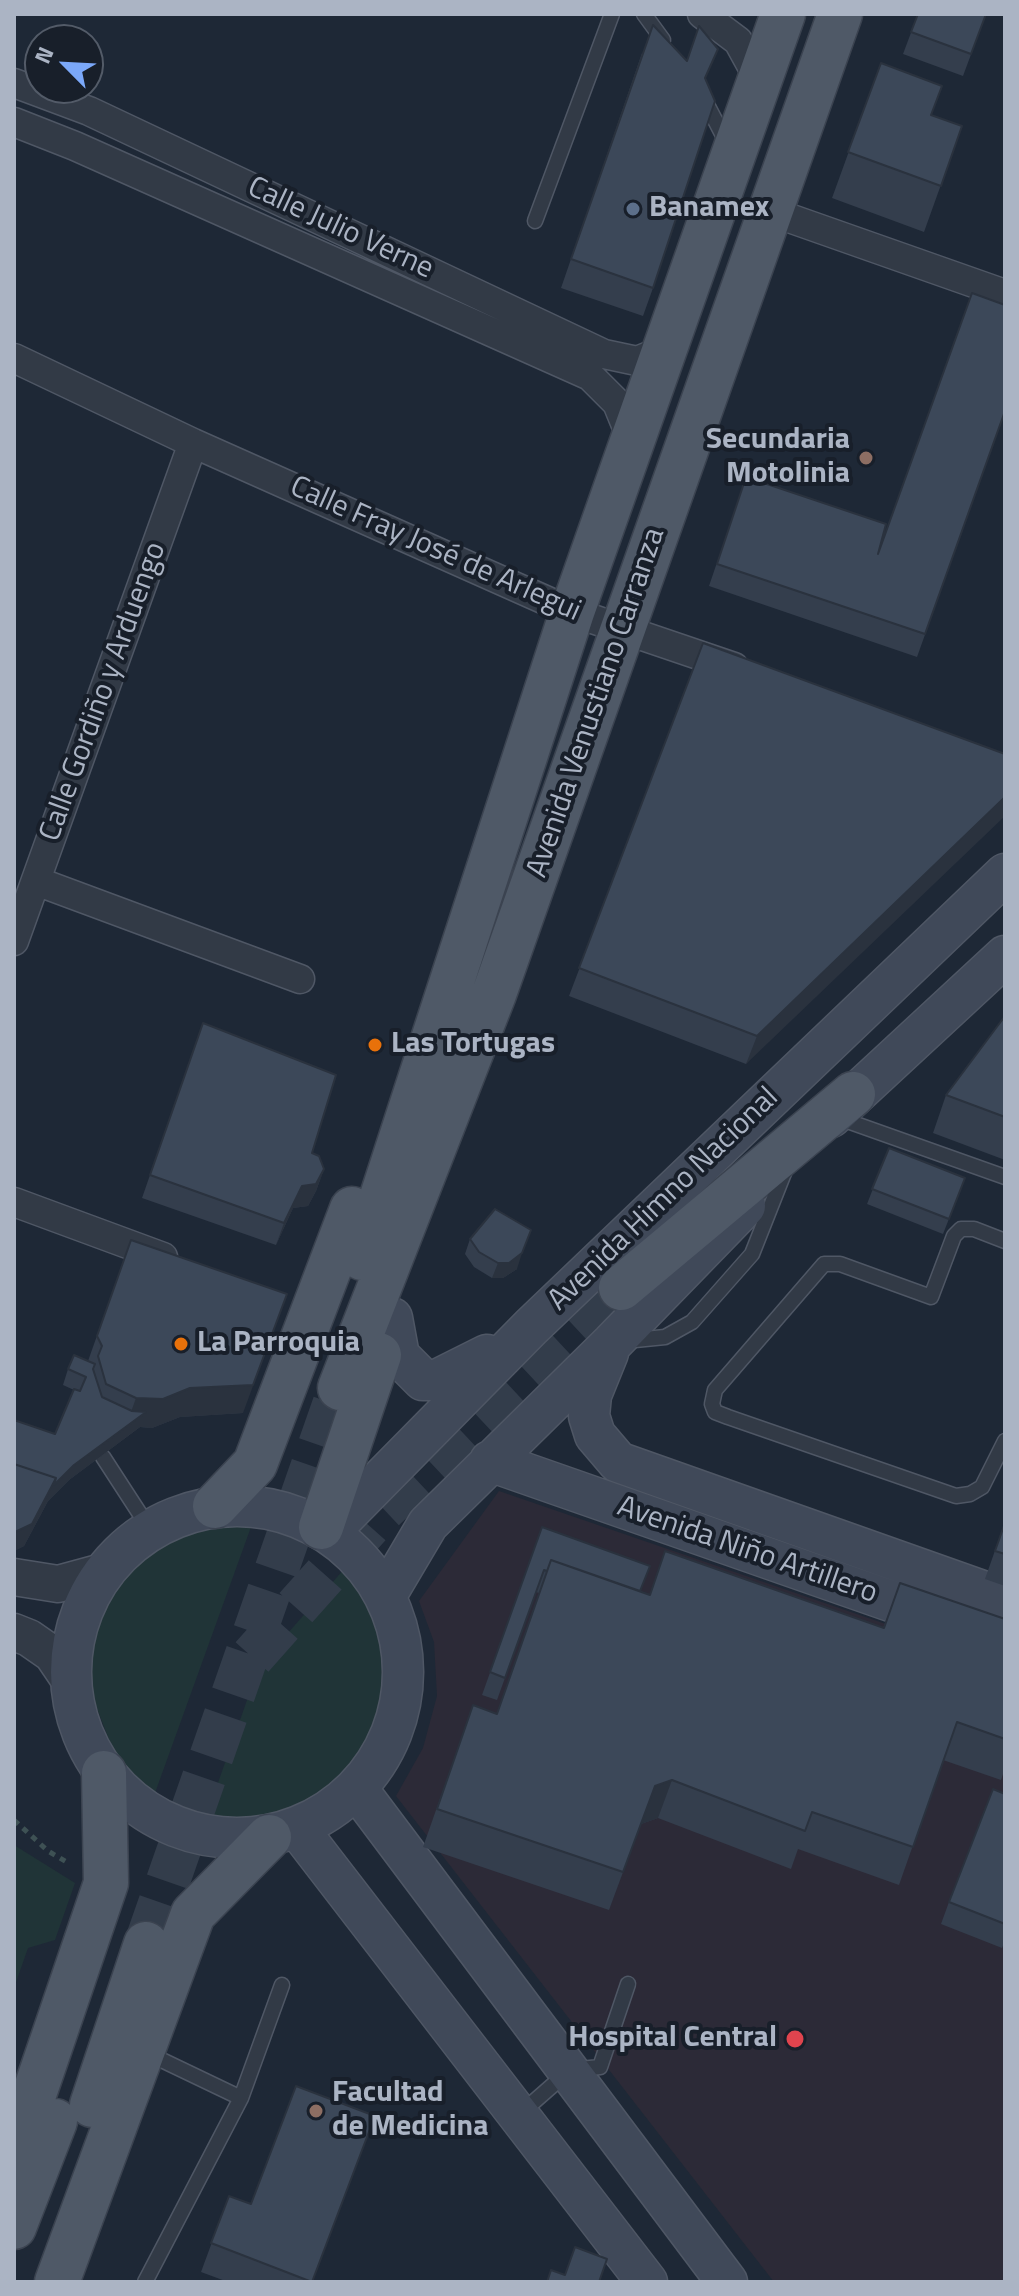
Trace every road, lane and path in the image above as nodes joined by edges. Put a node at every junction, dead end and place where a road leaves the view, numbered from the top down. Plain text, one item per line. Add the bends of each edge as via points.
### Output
1 (612, 14) edge
2 (644, 14) edge
3 (702, 14) edge
4 (783, 14) edge
5 (840, 14) edge
6 (676, 58) edge
7 (760, 81) junction
8 (14, 83) edge
9 (703, 96) edge
10 (14, 122) edge
11 (124, 128) junction
12 (733, 154) junction
13 (109, 161) junction
14 (772, 212) junction
15 (535, 221) dead end
16 (330, 225) junction
17 (316, 253) junction
18 (1005, 294) edge
19 (666, 349) junction
20 (14, 358) edge
21 (632, 440) junction
22 (193, 443) junction
23 (572, 612) junction
24 (622, 631) junction
25 (757, 675) edge
26 (1005, 874) edge
27 (36, 881) junction
28 (14, 941) edge
29 (1005, 956) edge
30 (454, 967) junction
31 (300, 979) dead end
32 (494, 994) junction
33 (843, 1104) junction
34 (1005, 1177) edge
35 (14, 1202) edge
36 (1005, 1241) edge
37 (186, 1266) edge
38 (621, 1288) tunnel mouth
39 (392, 1318) junction
40 (531, 1327) junction
41 (612, 1343) junction
42 (1005, 1441) edge
43 (103, 1457) edge
44 (490, 1461) junction
45 (215, 1506) junction
46 (325, 1529) junction
47 (151, 1531) junction
48 (102, 1572) junction
49 (14, 1577) edge
50 (386, 1595) junction
51 (1005, 1599) edge
52 (14, 1632) edge
53 (1005, 1641) edge
54 (71, 1682) junction
55 (104, 1773) junction
56 (357, 1789) junction
57 (14, 1820) edge
58 (283, 1833) junction
59 (106, 1883) junction
60 (628, 1984) dead end
61 (282, 1985) dead end
62 (143, 2052) junction
63 (570, 2070) junction
64 (241, 2098) junction
65 (518, 2116) junction
66 (14, 2153) edge
67 (14, 2227) edge
68 (33, 2282) edge
69 (57, 2282) edge
70 (145, 2282) edge
71 (647, 2282) edge
72 (727, 2282) edge

1 - 15 lane
2 - 6 lane
3 - 7 street via 738,41
4 - 7 main road, Avenida Venustiano Carranza
5 - 14 main road, Avenida Venustiano Carranza
7 - 12 main road, Avenida Venustiano Carranza
8 - 11 street, Calle Julio Verne
9 - 12 lane
10 - 13 street, Calle Julio Verne
11 - 13 street
11 - 16 street, Calle Julio Verne
12 - 19 main road, Avenida Venustiano Carranza
13 - 17 street, Calle Julio Verne
14 - 18 street
14 - 24 main road, Avenida Venustiano Carranza
16 - 17 street
16 - 19 street, Calle Julio Verne via 604,354 637,361
17 - 21 street, Calle Julio Verne via 590,376 617,403
19 - 21 main road, Avenida Venustiano Carranza
20 - 22 street, Calle Fray José de Arlegui
21 - 23 main road, Avenida Venustiano Carranza
22 - 23 street, Calle Fray José de Arlegui
22 - 27 street, Calle Gordiño y Arduengo
23 - 24 street, Calle Fray José de Arlegui
23 - 30 main road, Avenida Venustiano Carranza
24 - 25 street, Calle Fray José de Arlegui
24 - 32 main road, Avenida Venustiano Carranza
26 - 40 main road, Avenida Himno Nacional
27 - 28 street, Calle Gordiño y Arduengo
27 - 31 street
29 - 33 main road, Avenida Himno Nacional
30 - 32 main road, Avenida Venustiano Carranza via 332,1385
30 - 45 main road via 399,1079 301,1308 255,1464
32 - 39 main road via 468,1108
33 - 34 lane
33 - 38 main road
33 - 41 main road, Avenida Himno Nacional
35 - 37 street
36 - 42 lane via 961,1229 931,1297 840,1264 824,1264 715,1390 712,1404 715,1412 728,1417 956,1496 982,1487
39 - 40 main road via 399,1356 423,1380 437,1380
39 - 46 main road
40 - 46 main road, Avenida Himno Nacional
41 - 44 main road, Avenida Himno Nacional
41 - 51 main road, Avenida Niño Artillero via 591,1395 589,1416 595,1435 618,1462
43 - 47 lane
44 - 50 main road, Avenida Himno Nacional via 428,1524
44 - 53 main road, Avenida Niño Artillero
45 - 46 main road via 270,1508
45 - 47 main road
46 - 50 main road via 362,1559
47 - 48 main road
48 - 49 street via 58,1584
48 - 54 main road via 75,1635
50 - 56 main road via 403,1645 403,1697 387,1746
52 - 54 street via 52,1654
54 - 55 main road via 80,1729
55 - 58 main road via 137,1806 178,1829 223,1839
55 - 59 main road
56 - 58 main road via 329,1812
56 - 63 main road
57 - 59 path via 48,1851
58 - 62 main road via 193,1914
58 - 65 main road
59 - 66 main road
60 - 63 lane via 600,2067
61 - 64 lane
62 - 64 lane
62 - 69 main road
63 - 65 lane
63 - 72 main road
64 - 70 lane
65 - 71 main road
67 - 68 main road via 136,1940

